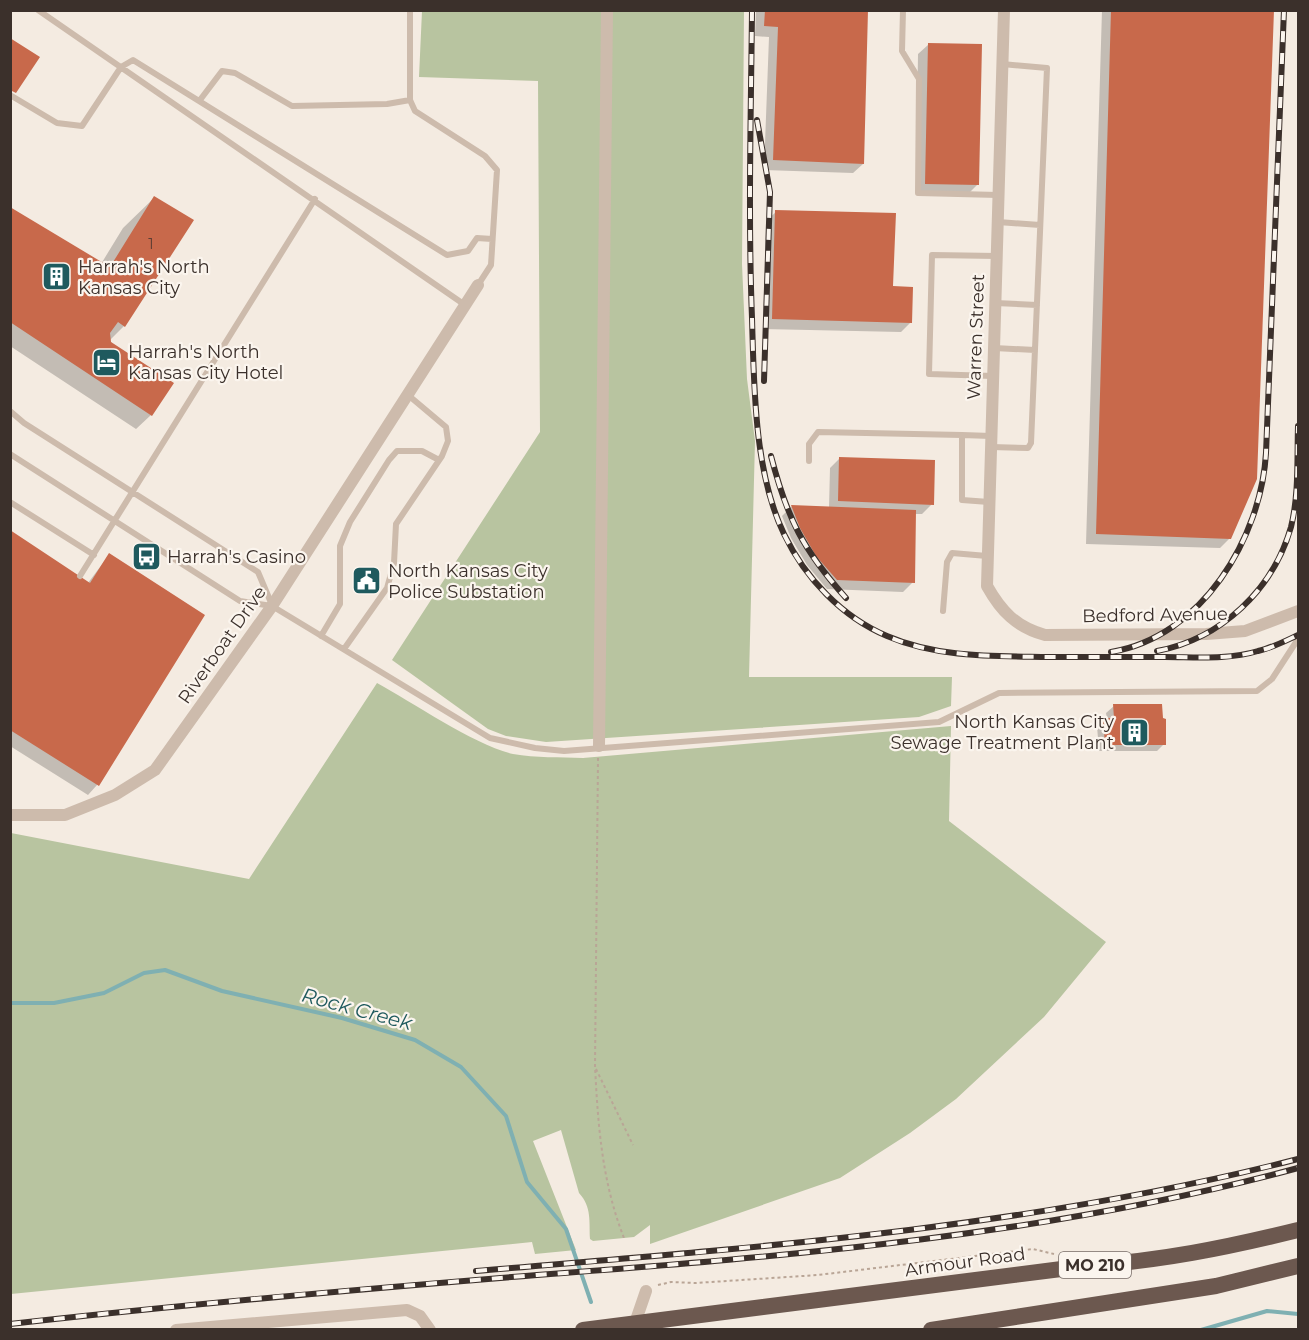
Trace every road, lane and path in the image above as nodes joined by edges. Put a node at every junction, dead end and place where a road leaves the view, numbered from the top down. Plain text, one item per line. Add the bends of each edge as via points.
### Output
1 (38, 10) edge
2 (410, 10) edge
3 (607, 10) edge
4 (903, 10) edge
5 (1004, 10) edge
6 (1002, 64) junction
7 (121, 67) junction
8 (11, 96) edge
9 (200, 100) junction
10 (410, 100) junction
11 (998, 195) junction
12 (315, 199) junction
13 (998, 222) junction
14 (1040, 225) junction
15 (492, 239) junction
16 (997, 256) junction
17 (478, 285) joint
18 (995, 303) junction
19 (465, 305) junction
20 (1037, 305) junction
21 (994, 348) junction
22 (1035, 350) junction
23 (993, 376) junction
24 (407, 395) junction
25 (10, 411) edge
26 (962, 435) junction
27 (991, 441) junction
28 (10, 454) edge
29 (439, 460) junction
30 (809, 461) dead end
31 (132, 492) junction
32 (10, 502) edge
33 (989, 502) junction
34 (115, 521) junction
35 (94, 555) junction
36 (987, 556) junction
37 (80, 576) dead end
38 (272, 606) junction
39 (943, 611) dead end
40 (1299, 611) edge
41 (1045, 635) joint
42 (321, 636) junction
43 (1299, 639) edge
44 (344, 649) junction
45 (599, 746) junction
46 (10, 815) edge
47 (595, 1066) junction
48 (633, 1145) dead end
49 (1299, 1230) edge
50 (624, 1239) dead end
51 (1063, 1256) dead end
52 (1299, 1266) edge
53 (646, 1291) joint
54 (635, 1323) junction
55 (176, 1329) edge
56 (430, 1329) edge
57 (583, 1329) edge
58 (931, 1329) edge

1 - 7 lane
2 - 10 lane
3 - 45 street
4 - 11 lane via 902,51 919,79 918,193
5 - 6 street, Warren Street
6 - 11 street, Warren Street
6 - 14 lane via 1047,69
7 - 8 lane via 82,126 57,123
7 - 9 lane via 133,60
7 - 12 lane
9 - 10 lane via 222,71 235,73 292,106
9 - 15 lane via 447,255 468,251 477,238
10 - 15 lane via 415,111 485,156 497,170
11 - 13 street, Warren Street
12 - 19 lane
12 - 31 lane
13 - 14 lane
13 - 16 street, Warren Street
14 - 20 lane
15 - 17 lane via 491,265
16 - 18 street, Warren Street
16 - 23 lane via 932,255 929,374
17 - 19 street, Riverboat Drive
18 - 20 lane
18 - 21 street, Warren Street
19 - 24 street, Riverboat Drive
20 - 22 lane
21 - 22 lane
21 - 23 street, Warren Street
22 - 27 lane via 1028,448
23 - 27 street, Warren Street
24 - 29 lane via 446,427 448,441
24 - 38 street, Riverboat Drive
25 - 31 lane
26 - 27 lane
26 - 30 lane via 818,432 810,444
26 - 33 lane via 962,500
27 - 33 street, Warren Street
28 - 34 lane
29 - 42 lane via 422,451 397,452 388,460 340,546 340,604
29 - 44 lane via 396,524 394,564 387,588
31 - 34 lane
31 - 38 lane via 258,572
32 - 35 lane
33 - 36 street, Warren Street
34 - 35 lane
34 - 38 lane via 240,601
35 - 37 lane
36 - 39 lane via 952,553 947,561
36 - 41 street, Warren Street via 987,586 996,602 1017,623
38 - 42 lane
38 - 46 street, Riverboat Drive via 156,770 114,795 65,815
40 - 41 street, Bedford Avenue via 1245,631
42 - 44 lane
43 - 45 lane via 1272,679 1257,691 999,693 939,722
44 - 45 lane via 490,738 564,751
45 - 47 path
47 - 48 path
47 - 50 path via 610,1204
49 - 54 highway, Armour Road / MO 210 via 1144,1262 1085,1266
51 - 53 path via 1033,1250 818,1275 671,1282
52 - 58 highway, MO 210 via 1216,1286
53 - 54 street
54 - 57 highway, MO 210
55 - 56 street via 407,1310 420,1316

